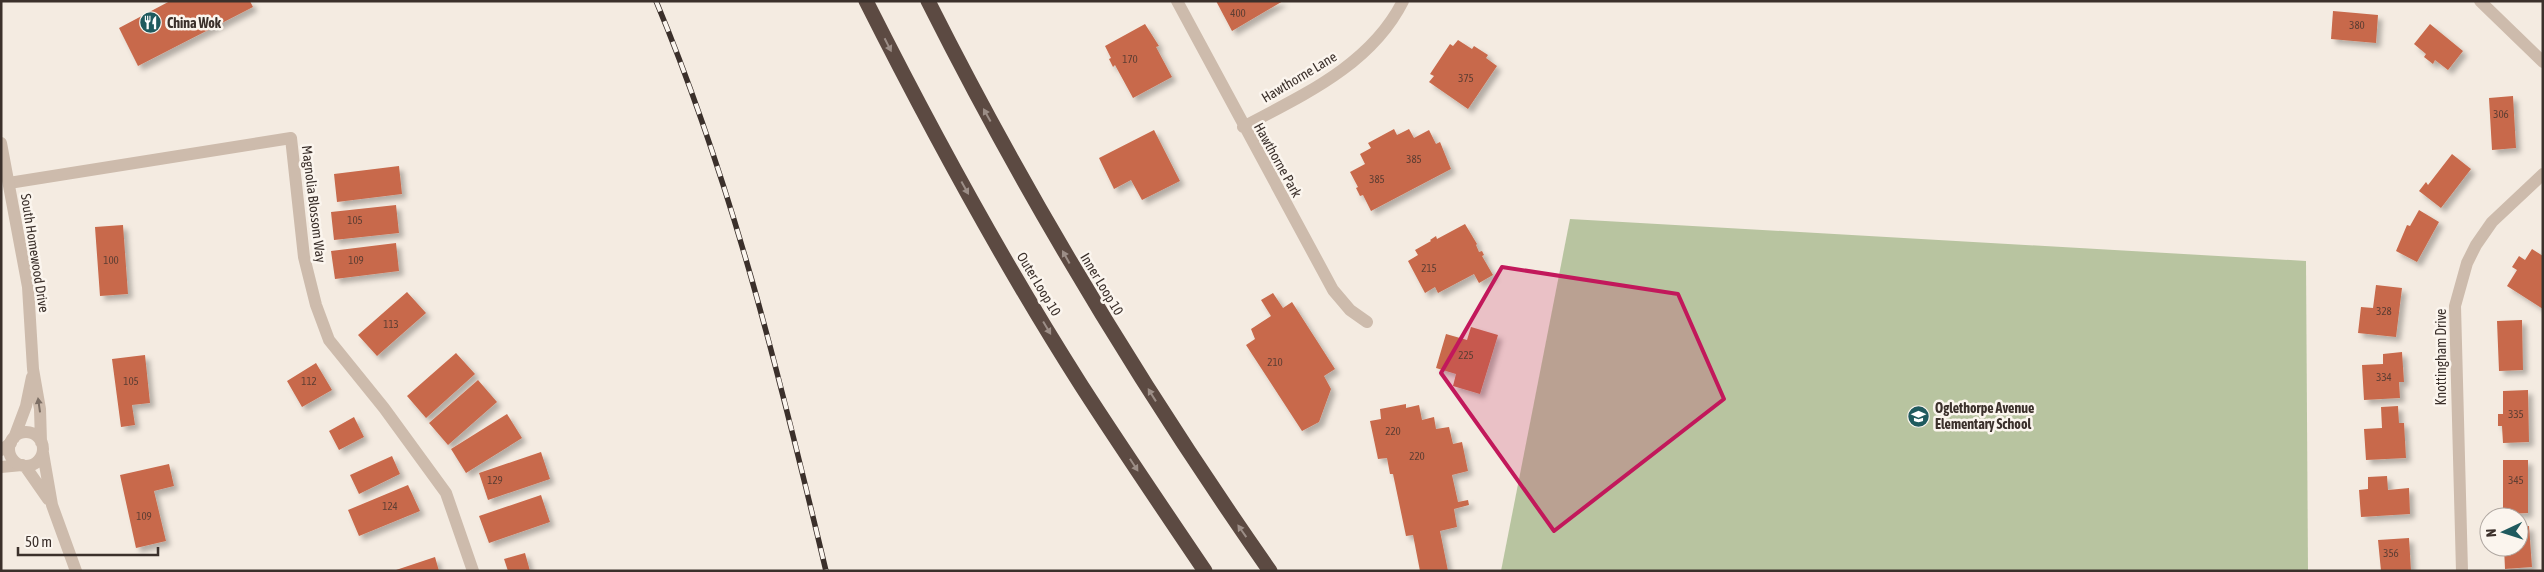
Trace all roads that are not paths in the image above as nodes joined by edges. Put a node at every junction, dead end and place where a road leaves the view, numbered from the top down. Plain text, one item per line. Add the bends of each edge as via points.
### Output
1 (866, 1) edge
2 (928, 1) edge
3 (1177, 1) edge
4 (1404, 1) edge
5 (2480, 1) edge
6 (2543, 62) edge
7 (1243, 127) junction
8 (1, 143) edge
9 (2543, 174) edge
10 (9, 183) junction
11 (1367, 322) dead end
12 (33, 369) junction
13 (9, 444) edge
14 (42, 447) junction
15 (24, 465) junction
16 (1, 467) edge
17 (52, 505) junction
18 (76, 571) edge
19 (473, 571) edge
20 (1205, 571) edge
21 (1270, 571) edge
22 (2462, 571) edge

1 -> 20 highway, Outer Loop 10 via 905,79 1020,283 1080,383
21 -> 2 highway, Inner Loop 10 via 1079,280 964,74
3 - 7 street, Hawthorne Park
4 - 7 street, Hawthorne Lane via 1368,49 1345,68 1315,89
5 - 6 street
7 - 11 street, Hawthorne Park via 1332,290 1350,310
8 - 10 street, South Homewood Drive
9 - 22 street, Knottingham Drive via 2487,230 2467,263 2456,299 2454,325
10 - 12 street, South Homewood Drive via 28,287
10 - 19 street, Magnolia Blossom Way via 290,138 304,257 329,340 446,493
12 - 13 street, South Homewood Drive via 26,406
14 -> 12 street, South Homewood Drive
13 - 14 street via 18,435 29,433 34,434
13 - 15 street via 13,459
14 - 15 street via 37,462
14 - 17 street, South Homewood Drive
15 - 16 street
15 - 17 street, South Homewood Drive
17 - 18 street, South Homewood Drive

